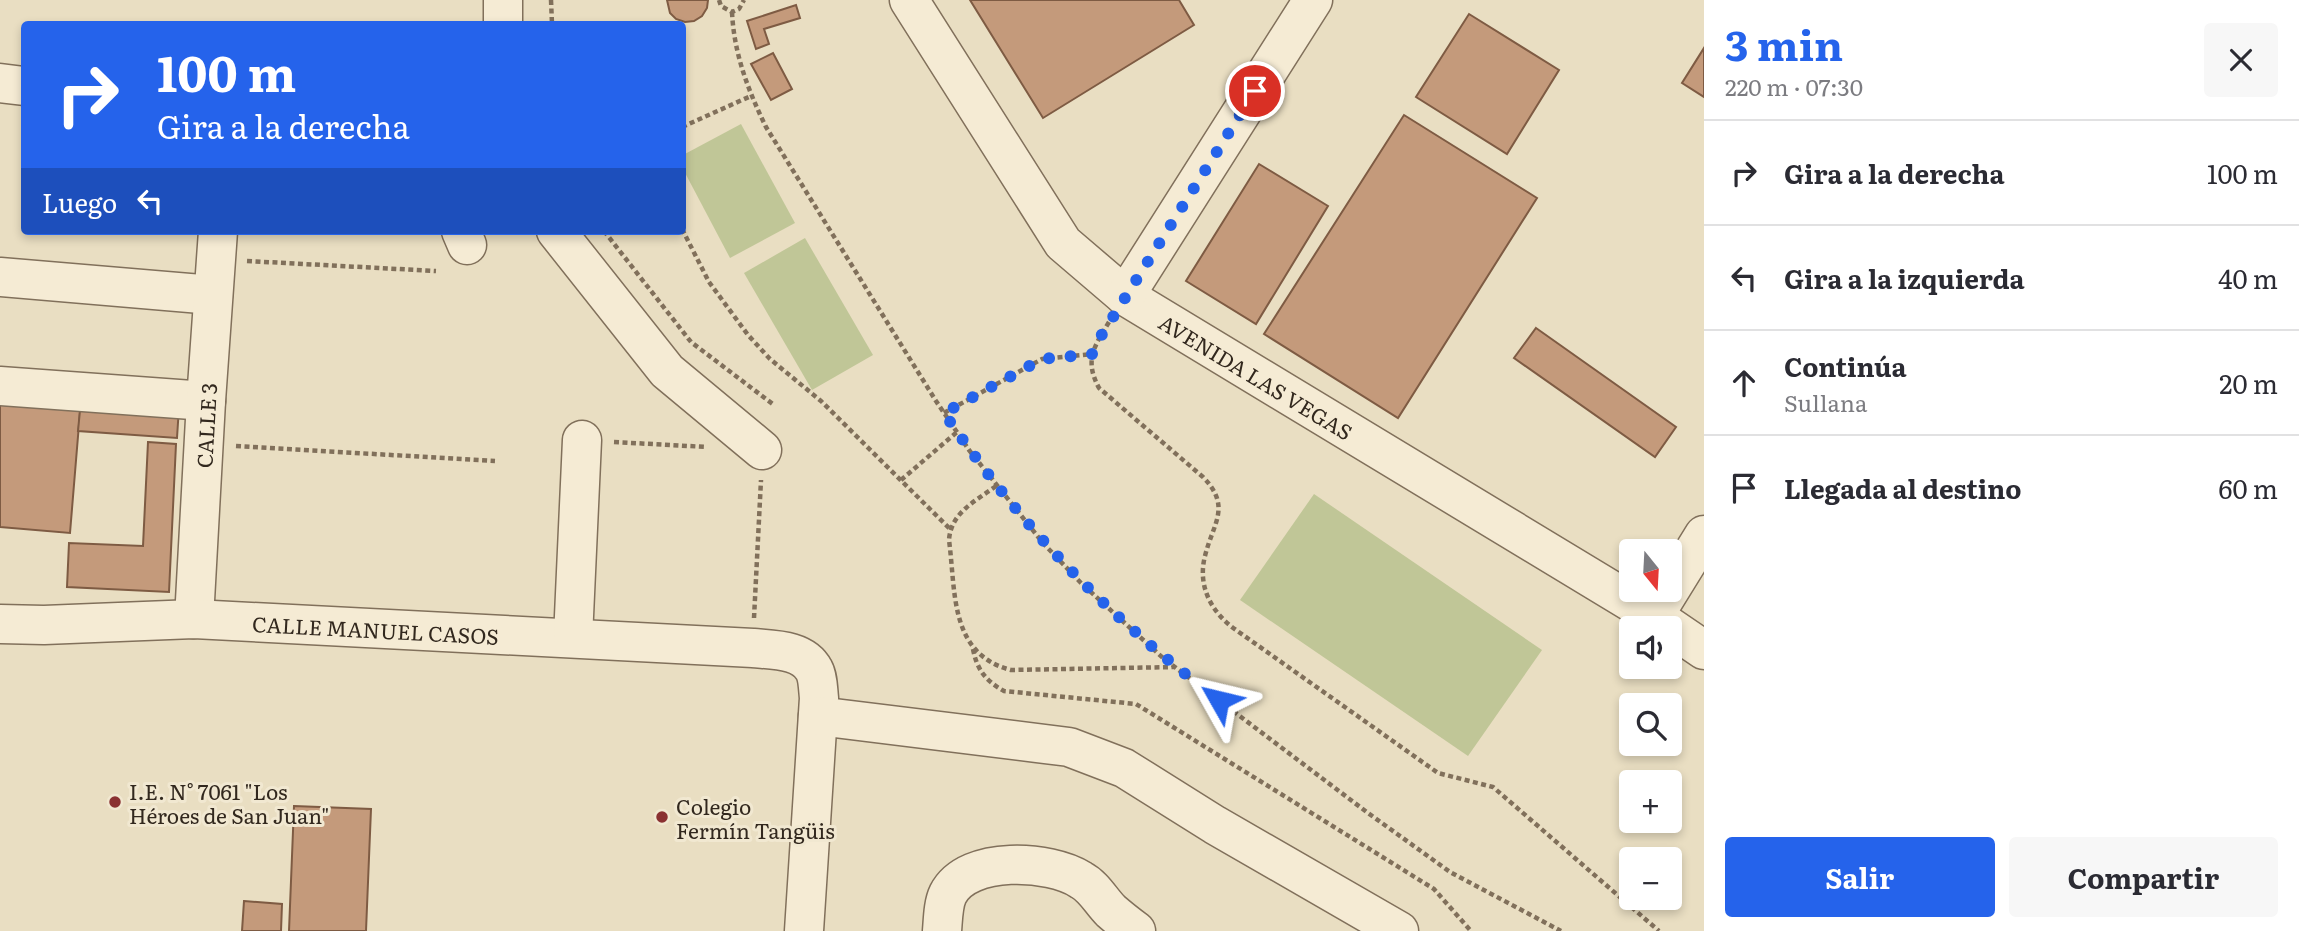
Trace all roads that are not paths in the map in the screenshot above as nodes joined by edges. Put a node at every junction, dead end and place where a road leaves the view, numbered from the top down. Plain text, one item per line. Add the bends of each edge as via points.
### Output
1 (503, 0) edge
2 (909, 0) edge
3 (1313, 0) edge
4 (503, 21) edge
5 (0, 83) edge
6 (21, 86) edge
7 (558, 235) edge
8 (215, 262) edge
9 (0, 277) edge
10 (1125, 296) junction
11 (0, 386) edge
12 (205, 401) junction
13 (582, 440) road end
14 (762, 450) road end
15 (1704, 535) edge
16 (1654, 616) joint
17 (194, 618) junction
18 (0, 624) edge
19 (1682, 635) edge
20 (573, 639) junction
21 (1704, 650) edge
22 (1704, 657) edge
23 (1704, 681) edge
24 (818, 716) junction
25 (804, 931) edge
26 (942, 931) edge
27 (1136, 931) edge
28 (1399, 931) edge

1 - 4 street
2 - 10 street, AVENIDA LAS VEGAS via 1063,243
3 - 10 street
5 - 6 street
7 - 14 street via 667,371
8 - 9 street
8 - 12 street, CALLE 3
10 - 16 street, AVENIDA LAS VEGAS
11 - 12 street
12 - 17 street, CALLE 3
13 - 20 street
15 - 16 street
17 - 18 street, CALLE MANUEL CASOS
17 - 20 street, CALLE MANUEL CASOS
19 - 21 street, AVENIDA LAS VEGAS
20 - 24 street, CALLE MANUEL CASOS via 785,651 805,658 815,671
22 - 23 street via 1700,671
24 - 25 street, CALLE MANUEL CASOS
24 - 28 street via 1069,747 1124,768
26 - 27 street via 948,895 960,879 1006,864 1048,868 1082,880

